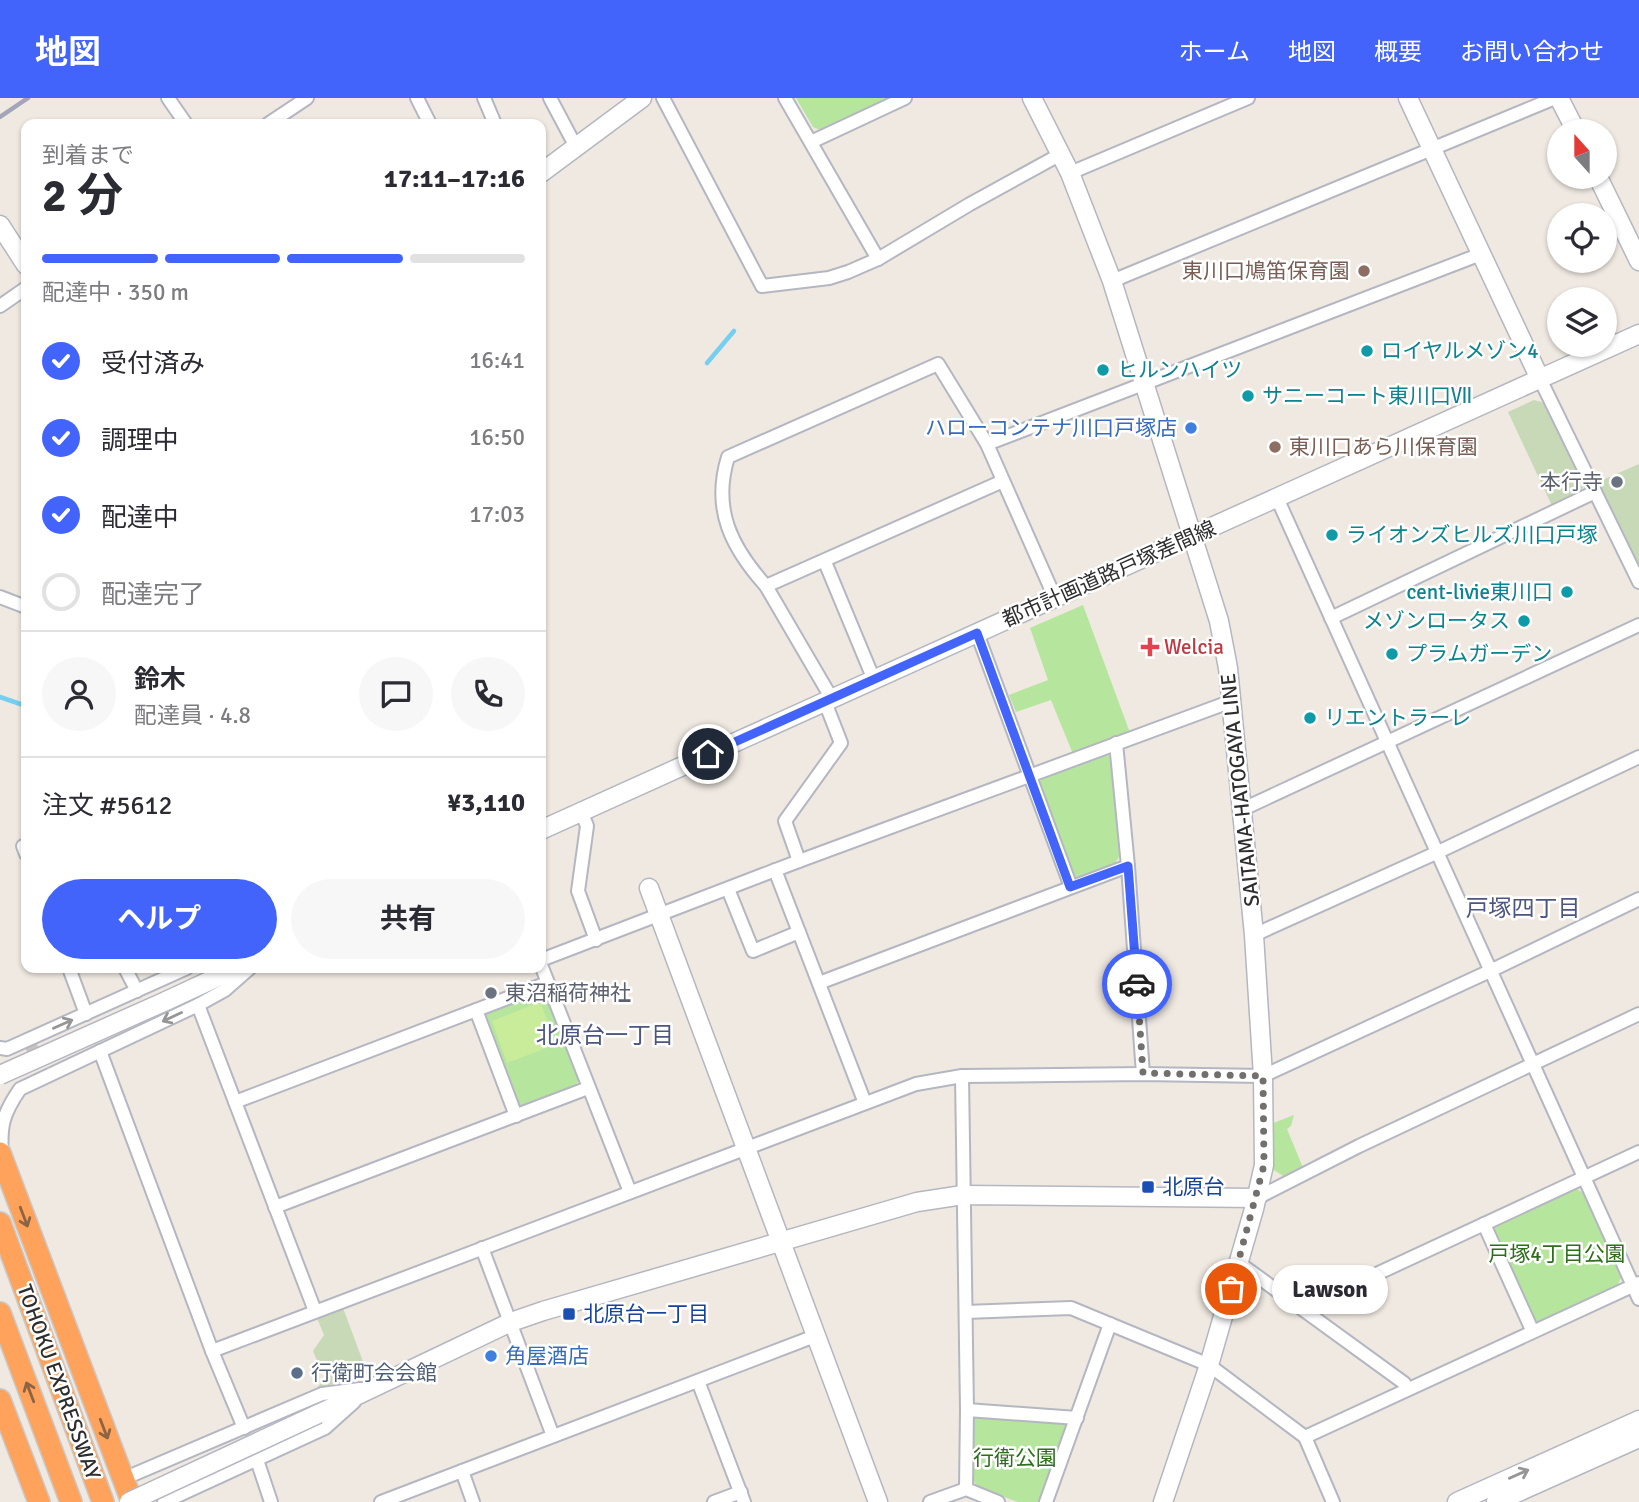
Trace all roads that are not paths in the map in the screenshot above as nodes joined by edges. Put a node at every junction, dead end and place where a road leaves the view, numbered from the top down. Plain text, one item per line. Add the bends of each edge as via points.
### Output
1 (168, 98) edge
2 (307, 98) edge
3 (417, 98) edge
4 (484, 98) edge
5 (550, 98) edge
6 (642, 98) edge
7 (663, 98) edge
8 (785, 98) edge
9 (904, 98) edge
10 (1032, 98) edge
11 (1248, 98) edge
12 (1408, 98) edge
13 (1557, 98) edge
14 (183, 119) edge
15 (276, 119) edge
16 (428, 119) edge
17 (493, 119) edge
18 (1569, 119) edge
19 (811, 142) junction
20 (576, 147) junction
21 (1432, 148) junction
22 (1061, 154) junction
23 (546, 169) edge
24 (1070, 173) junction
25 (1604, 189) edge
26 (0, 225) edge
27 (1481, 254) junction
28 (21, 257) edge
29 (878, 259) junction
30 (1639, 261) edge
31 (1112, 281) junction
32 (21, 291) edge
33 (0, 306) edge
34 (1639, 334) edge
35 (1540, 379) junction
36 (1145, 384) junction
37 (987, 444) junction
38 (1003, 481) junction
39 (1595, 492) junction
40 (1277, 498) junction
41 (1193, 536) junction
42 (825, 562) junction
43 (1639, 582) edge
44 (766, 586) junction
45 (0, 597) edge
46 (1055, 598) junction
47 (21, 605) edge
48 (1331, 618) junction
49 (1639, 625) edge
50 (977, 633) junction
51 (874, 680) junction
52 (828, 700) junction
53 (1232, 701) junction
54 (1116, 743) junction
55 (1387, 743) junction
56 (1639, 757) edge
57 (1030, 776) junction
58 (1243, 809) junction
59 (581, 811) junction
60 (546, 828) edge
61 (1436, 853) junction
62 (799, 861) junction
63 (1128, 866) junction
64 (775, 870) junction
65 (1070, 887) junction
66 (649, 888) dead end
67 (728, 888) junction
68 (1639, 899) edge
69 (659, 915) junction
70 (799, 932) junction
71 (1254, 935) junction
72 (596, 940) junction
73 (546, 960) edge
74 (1490, 971) junction
75 (71, 973) edge
76 (128, 973) edge
77 (176, 973) edge
78 (230, 973) edge
79 (244, 973) edge
80 (544, 973) edge
81 (547, 983) junction
82 (819, 984) junction
83 (137, 991) junction
84 (195, 997) junction
85 (476, 1010) junction
86 (86, 1014) junction
87 (1639, 1014) edge
88 (0, 1048) edge
89 (100, 1051) junction
90 (1534, 1066) junction
91 (1143, 1073) junction
92 (0, 1075) edge
93 (961, 1076) junction
94 (1263, 1076) junction
95 (588, 1088) junction
96 (235, 1102) junction
97 (865, 1103) junction
98 (516, 1116) junction
99 (746, 1149) junction
100 (1639, 1152) edge
101 (1, 1156) edge
102 (1583, 1179) junction
103 (629, 1192) junction
104 (963, 1195) junction
105 (1257, 1198) junction
106 (275, 1207) junction
107 (0, 1223) edge
108 (1484, 1224) junction
109 (780, 1242) junction
110 (482, 1248) junction
111 (1239, 1264) junction
112 (1636, 1284) edge
113 (1639, 1299) edge
114 (1305, 1310) junction
115 (315, 1311) junction
116 (966, 1312) junction
117 (0, 1313) edge
118 (511, 1322) junction
119 (1110, 1324) junction
120 (1532, 1331) junction
121 (815, 1336) junction
122 (212, 1351) junction
123 (1209, 1365) junction
124 (698, 1381) junction
125 (371, 1387) junction
126 (1407, 1389) junction
127 (0, 1400) edge
128 (967, 1410) junction
129 (1077, 1418) junction
130 (1639, 1420) edge
131 (244, 1428) junction
132 (552, 1436) junction
133 (1305, 1437) junction
134 (1639, 1438) edge
135 (257, 1460) junction
136 (462, 1471) junction
137 (123, 1479) junction
138 (966, 1489) junction
139 (743, 1497) edge
140 (388, 1501) edge
141 (39, 1502) edge
142 (71, 1502) edge
143 (103, 1502) edge
144 (130, 1502) edge
145 (164, 1502) edge
146 (271, 1502) edge
147 (473, 1502) edge
148 (714, 1502) edge
149 (878, 1502) edge
150 (930, 1502) edge
151 (998, 1502) edge
152 (1046, 1502) edge
153 (1163, 1502) edge
154 (1333, 1502) edge
155 (1457, 1502) edge
156 (1496, 1502) edge

1 - 14 street
2 - 15 street
3 - 16 street
4 - 17 street
5 - 20 street
6 - 20 street
7 - 29 street via 762,286 829,278
8 - 19 street
9 - 19 street
10 - 22 street, SAITAMA-HATOGAYA LINE
11 - 24 street
12 - 21 street
13 - 18 street
13 - 21 street
19 - 29 street
20 - 23 street
21 - 27 street
21 - 31 street
22 - 24 street, SAITAMA-HATOGAYA LINE
22 - 29 street
24 - 31 street, SAITAMA-HATOGAYA LINE
25 - 30 street
26 - 28 street
27 - 35 street
27 - 36 street
31 - 36 street, SAITAMA-HATOGAYA LINE
32 - 33 street
34 - 35 street, 都市計画道路戸塚差間線
35 - 39 street
35 - 40 street, 都市計画道路戸塚差間線
36 - 37 street
36 - 41 street, SAITAMA-HATOGAYA LINE
37 - 38 street
37 - 44 street via 938,365 728,457 722,478 723,512 737,545
38 - 42 street
38 - 46 street
39 - 43 street
39 - 48 street
40 - 41 street, 都市計画道路戸塚差間線
40 - 48 street
41 - 46 street, 都市計画道路戸塚差間線
41 - 53 street, SAITAMA-HATOGAYA LINE via 1224,645
42 - 44 street
42 - 51 street
44 - 52 street
45 - 47 street
46 - 50 street, 都市計画道路戸塚差間線
48 - 55 street
49 - 55 street
50 - 51 street, 都市計画道路戸塚差間線
50 - 57 street
51 - 52 street, 都市計画道路戸塚差間線
52 - 59 street, 都市計画道路戸塚差間線
52 - 62 street via 841,743 785,821
53 - 54 street
53 - 58 street, SAITAMA-HATOGAYA LINE
54 - 57 street
54 - 63 street
55 - 58 street
55 - 61 street
56 - 61 street
57 - 62 street
57 - 65 street
58 - 71 street, SAITAMA-HATOGAYA LINE
59 - 60 street, 都市計画道路戸塚差間線
59 - 72 street via 587,826 578,891
61 - 71 street
61 - 74 street
62 - 64 street
63 - 65 street
63 - 91 street
64 - 67 street
64 - 70 street
65 - 82 street
66 - 69 street
67 - 69 street
67 - 70 street via 753,951
68 - 74 street
69 - 72 street
69 - 99 street
70 - 82 street
71 - 94 street, SAITAMA-HATOGAYA LINE
72 - 73 street
74 - 90 street
74 - 94 street
75 - 86 street
76 - 83 street
77 - 83 street
78 - 84 street
79 - 84 street via 225,990
80 - 81 street
81 - 85 street
81 - 95 street
82 - 97 street
83 - 86 street
84 -> 89 street
84 - 92 street, bridge via 166,1000
84 - 96 street
85 - 96 street
85 - 98 street
88 -> 86 street via 7,1049
87 - 90 street
89 - 101 street via 20,1089 5,1110
89 - 122 street
90 - 102 street
90 - 105 street
91 - 93 street
91 - 94 street
93 - 97 street via 916,1084
93 - 104 street
94 - 105 street, SAITAMA-HATOGAYA LINE via 1265,1151
95 - 98 street
95 - 103 street
96 - 106 street
97 - 99 street
98 - 106 street
99 - 103 street
99 - 109 street
100 - 102 street
101 -> 137 highway
102 - 108 street
102 - 112 street
103 - 110 street
104 - 105 street
104 - 109 street via 917,1202
104 - 116 street
105 - 111 street, SAITAMA-HATOGAYA LINE
106 - 115 street
107 - 143 highway, TOHOKU EXPRESSWAY
108 - 114 street
108 - 120 street
109 - 118 street
109 - 121 street
110 - 115 street
110 - 118 street
111 - 114 street
111 - 123 street, SAITAMA-HATOGAYA LINE
112 - 113 street
112 - 120 street
114 - 126 street
115 - 122 street
116 - 119 street via 1071,1308
116 - 128 street
142 -> 117 highway, TOHOKU EXPRESSWAY
118 - 125 street
118 - 132 street
119 - 123 street
119 - 129 street
120 - 126 street
121 - 124 street
121 - 149 street
122 - 131 street
123 - 133 street
123 - 153 street, SAITAMA-HATOGAYA LINE
124 - 132 street
124 - 139 street
125 - 131 street via 322,1394
125 - 135 street via 325,1428
125 - 144 street, bridge
126 - 133 street
127 - 141 highway
128 - 129 street
128 - 138 street
129 - 152 street
155 -> 130 street
131 - 137 street
132 - 136 street
133 - 154 street
134 - 156 street
135 - 145 street
135 - 146 street
136 - 140 street
136 - 147 street
137 - 144 highway
138 - 150 street
138 - 151 street
139 - 148 street

